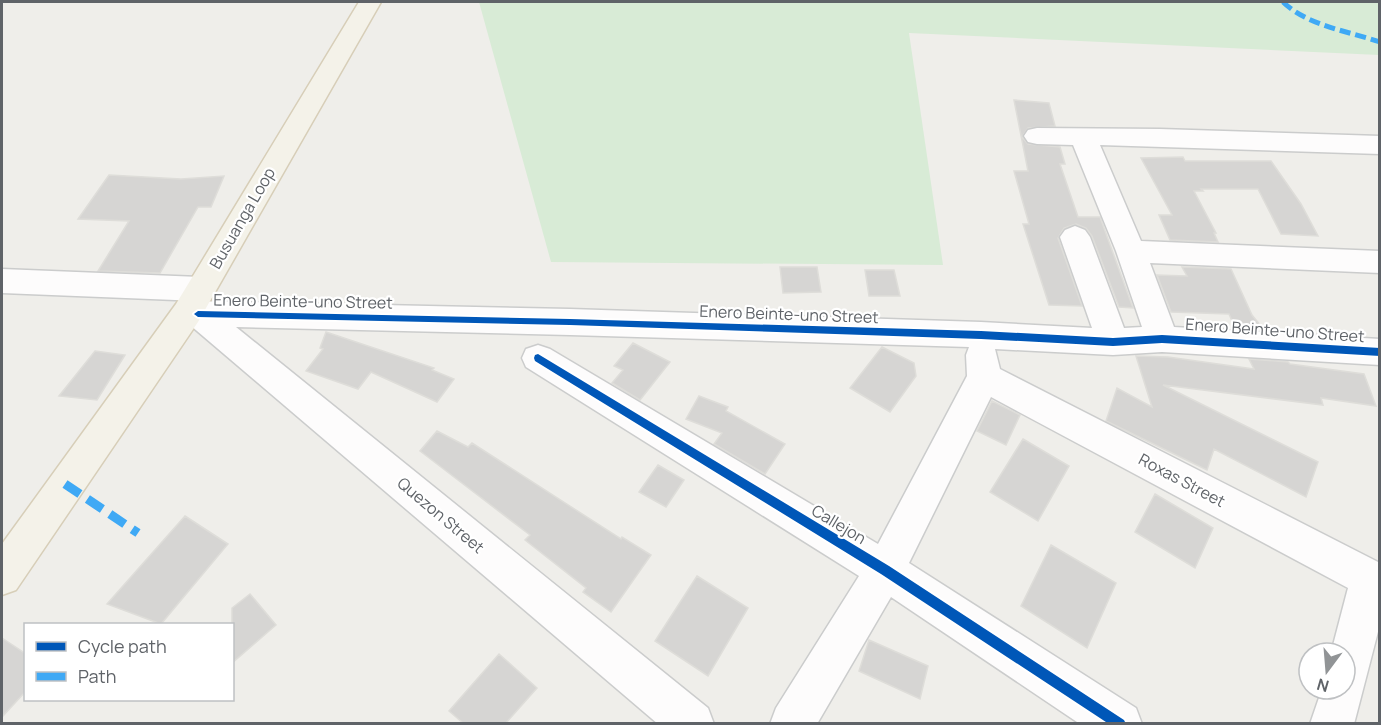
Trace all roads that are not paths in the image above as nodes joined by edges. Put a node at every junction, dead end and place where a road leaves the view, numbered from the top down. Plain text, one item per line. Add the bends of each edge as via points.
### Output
1 (370, 2) edge
2 (1037, 136) dead end
3 (1083, 137) junction
4 (1380, 145) edge
5 (1075, 237) dead end
6 (1131, 250) junction
7 (1380, 262) edge
8 (2, 281) edge
9 (195, 305) junction
10 (981, 335) junction
11 (1162, 339) junction
12 (1113, 342) junction
13 (1380, 352) edge
14 (538, 358) dead end
15 (984, 377) junction
16 (885, 570) junction
17 (2, 576) edge
18 (1375, 582) edge
19 (1357, 641) edge
20 (1339, 701) edge
21 (692, 723) edge
22 (792, 723) edge
23 (1120, 723) edge
24 (1332, 723) edge

1 - 9 main road, Busuanga Loop
2 - 3 street
3 - 4 street
3 - 6 street
5 - 12 street
6 - 7 street
6 - 11 street
8 - 9 street, Enero Beinte-uno Street
9 - 10 street, Enero Beinte-uno Street
9 - 17 main road, Busuanga Loop
9 - 21 street, Quezon Street
10 - 12 street, Enero Beinte-uno Street
10 - 15 street
11 - 12 street, Enero Beinte-uno Street
11 - 13 street, Enero Beinte-uno Street
14 - 16 street, Callejon
15 - 16 street
15 - 18 street, Roxas Street
16 - 22 street
16 - 23 street, Callejon
18 - 19 street
20 - 24 street

